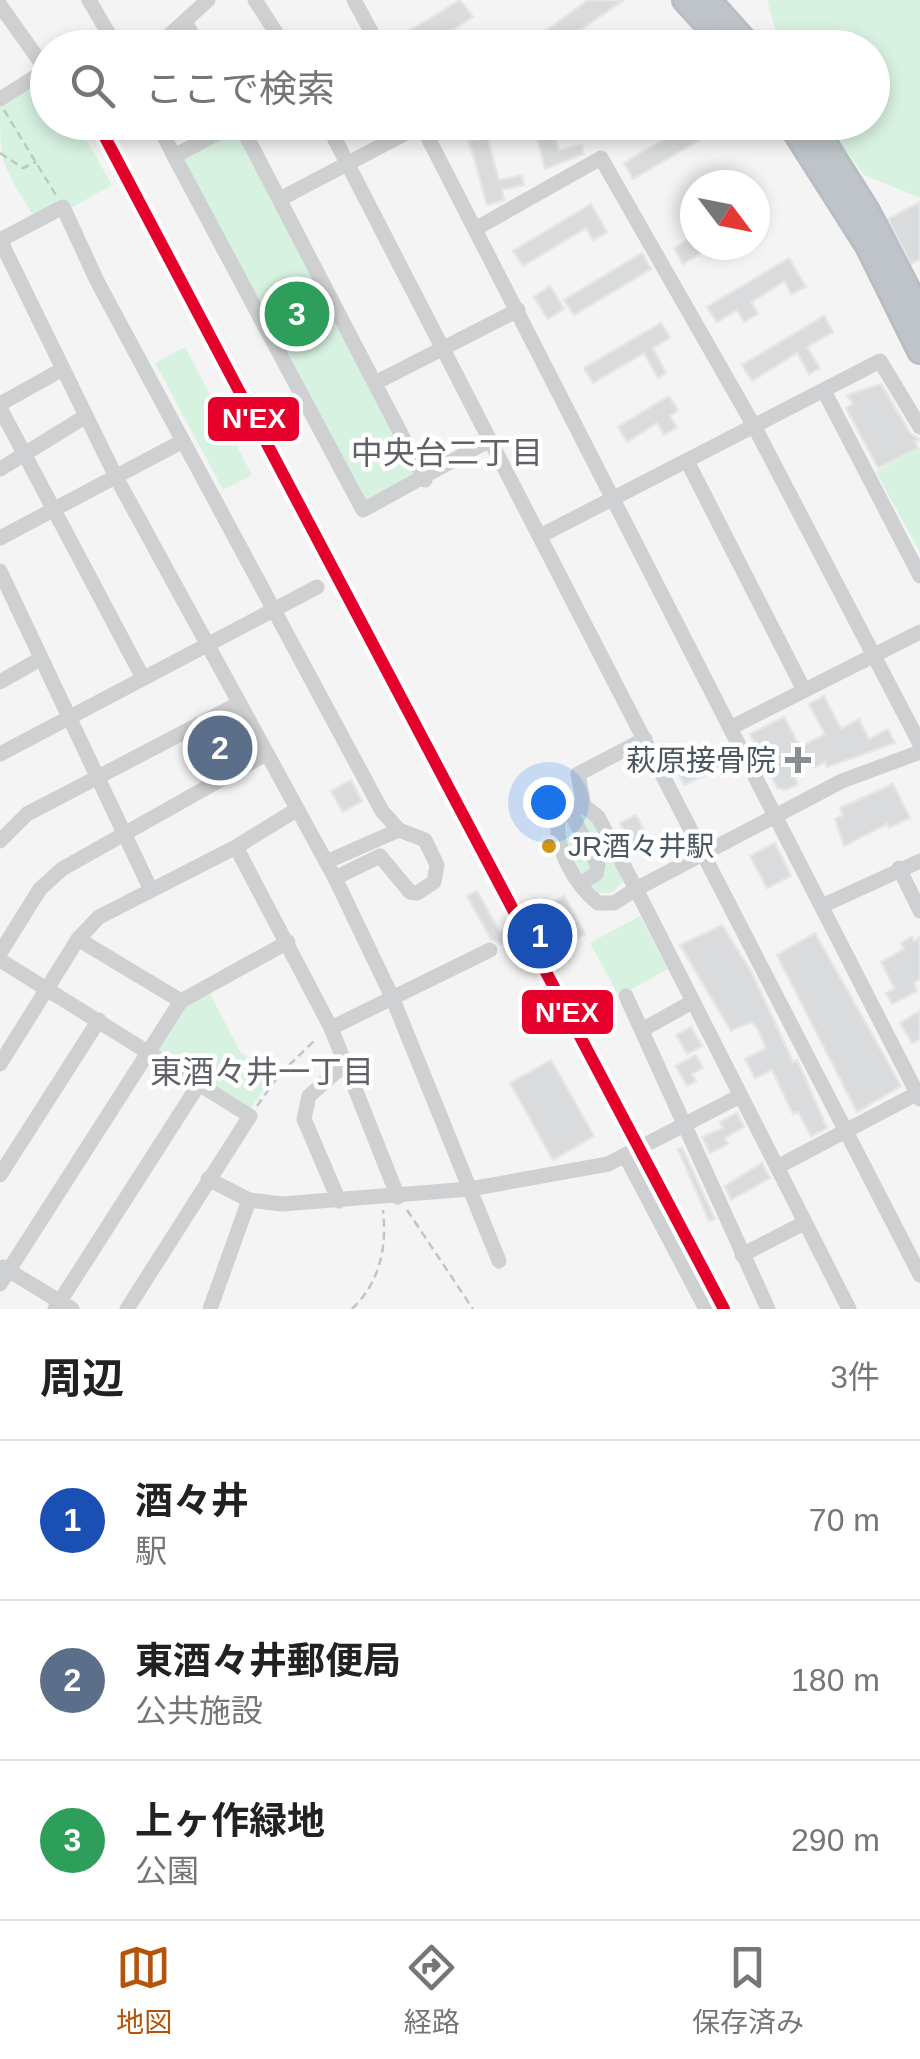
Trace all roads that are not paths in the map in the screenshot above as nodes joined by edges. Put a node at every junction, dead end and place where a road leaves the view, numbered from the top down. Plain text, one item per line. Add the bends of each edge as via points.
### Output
1 (208, 0) edge
2 (255, 0) edge
3 (354, 0) edge
4 (684, 0) edge
5 (708, 0) edge
6 (90, 1) edge
7 (0, 5) edge
8 (185, 21) junction
9 (107, 30) edge
10 (175, 30) edge
11 (190, 30) edge
12 (274, 30) edge
13 (370, 30) edge
14 (712, 30) edge
15 (735, 30) edge
16 (30, 47) edge
17 (30, 81) edge
18 (0, 102) edge
19 (166, 140) edge
20 (205, 140) edge
21 (249, 140) edge
22 (335, 140) edge
23 (390, 140) edge
24 (429, 140) edge
25 (800, 140) edge
26 (822, 140) edge
27 (174, 156) junction
28 (347, 163) junction
29 (280, 198) junction
30 (476, 229) junction
31 (0, 240) edge
32 (518, 310) junction
33 (920, 313) edge
34 (442, 350) junction
35 (920, 351) edge
36 (62, 370) junction
37 (375, 383) junction
38 (824, 390) junction
39 (0, 406) edge
40 (86, 416) junction
41 (754, 426) junction
42 (920, 427) edge
43 (490, 440) junction
44 (183, 441) junction
45 (26, 455) junction
46 (687, 461) junction
47 (0, 468) edge
48 (116, 477) junction
49 (425, 480) junction
50 (614, 499) junction
51 (54, 509) junction
52 (540, 536) junction
53 (0, 538) edge
54 (0, 572) edge
55 (920, 576) edge
56 (316, 587) dead end
57 (7, 606) edge
58 (274, 611) junction
59 (920, 632) edge
60 (208, 644) junction
61 (874, 654) junction
62 (40, 659) junction
63 (143, 678) junction
64 (0, 682) edge
65 (804, 690) junction
66 (238, 704) junction
67 (70, 717) junction
68 (730, 728) junction
69 (644, 739) junction
70 (920, 744) edge
71 (920, 752) edge
72 (0, 754) edge
73 (266, 754) junction
74 (98, 775) junction
75 (577, 808) junction
76 (296, 810) junction
77 (776, 815) junction
78 (399, 830) junction
79 (125, 834) junction
80 (0, 841) edge
81 (236, 847) junction
82 (704, 852) junction
83 (920, 861) edge
84 (326, 862) junction
85 (899, 868) junction
86 (335, 878) junction
87 (580, 884) junction
88 (150, 888) junction
89 (636, 889) junction
90 (822, 906) junction
91 (920, 911) edge
92 (78, 939) junction
93 (288, 942) junction
94 (490, 950) dead end
95 (0, 957) edge
96 (46, 990) junction
97 (626, 996) dead end
98 (392, 997) junction
99 (181, 1002) junction
100 (692, 1002) junction
101 (99, 1020) junction
102 (331, 1028) junction
103 (642, 1030) junction
104 (150, 1052) junction
105 (0, 1064) edge
106 (345, 1064) junction
107 (200, 1084) junction
108 (919, 1095) edge
109 (740, 1096) junction
110 (687, 1123) junction
111 (846, 1131) junction
112 (625, 1155) junction
113 (777, 1167) junction
114 (0, 1175) edge
115 (208, 1179) junction
116 (470, 1190) junction
117 (390, 1198) junction
118 (248, 1200) junction
119 (340, 1201) junction
120 (804, 1222) junction
121 (742, 1255) junction
122 (499, 1261) dead end
123 (3, 1274) edge
124 (920, 1274) edge
125 (62, 1306) edge
126 (127, 1309) edge
127 (210, 1309) edge
128 (706, 1309) edge
129 (768, 1309) edge
130 (849, 1309) edge

1 - 8 street
2 - 12 street
3 - 13 street
4 - 14 highway
5 - 15 highway
6 - 9 street
7 - 16 street
8 - 10 street
8 - 11 street
17 - 18 street
19 - 27 street
20 - 27 street
21 - 29 street
22 - 28 street
23 - 28 street
24 - 30 street
25 - 35 highway via 868,246
26 - 33 highway
27 - 49 street via 363,510
28 - 29 street
28 - 34 street
29 - 37 street
30 - 32 street
30 - 41 street via 601,158
31 - 36 street
31 - 44 street via 63,207
32 - 34 street
32 - 50 street
34 - 37 street
34 - 43 street
36 - 39 street
36 - 40 street
37 - 49 street
38 - 41 street
38 - 42 street via 880,361
38 - 55 street
39 - 45 street
40 - 45 street
40 - 48 street
41 - 46 street
41 - 61 street
43 - 49 street
43 - 52 street
44 - 48 street
44 - 58 street
45 - 47 street
45 - 51 street
46 - 50 street
46 - 65 street
48 - 51 street
48 - 60 street
50 - 52 street
50 - 68 street
51 - 53 street
51 - 63 street
52 - 69 street
54 - 57 street
56 - 58 street
57 - 62 street
58 - 60 street
58 - 78 street
59 - 61 street
60 - 63 street
60 - 66 street
61 - 65 street
61 - 70 street
62 - 64 street
62 - 67 street
63 - 67 street
65 - 68 street
66 - 73 street
66 - 74 street
67 - 72 street
67 - 74 street
68 - 77 street
69 - 75 street via 578,774
69 - 82 street
71 - 77 street
73 - 76 street
73 - 79 street
74 - 79 street
74 - 80 street via 28,814
75 - 87 street via 598,866
75 - 87 street via 559,819 558,842
75 - 89 street via 598,817
76 - 81 street
76 - 84 street
77 - 82 street
77 - 90 street
78 - 84 street
78 - 86 street via 425,840 434,854 438,874 428,889 410,892 380,856
79 - 88 street
79 - 95 street via 62,869 40,890
81 - 88 street
81 - 93 street
82 - 89 street
82 - 111 street
83 - 85 street
84 - 86 street
85 - 90 street
85 - 91 street
86 - 98 street
87 - 89 street via 603,904
88 - 92 street via 100,917
89 - 100 street
90 - 108 street
92 - 96 street
92 - 99 street
93 - 99 street
93 - 102 street
94 - 98 street
95 - 96 street
96 - 101 street
96 - 105 street
97 - 103 street
98 - 102 street
98 - 116 street
99 - 104 street
100 - 103 street
100 - 109 street
101 - 104 street
101 - 114 street
102 - 106 street
103 - 110 street
104 - 107 street
104 - 123 street
106 - 117 street
106 - 119 street via 309,1096 304,1119
107 - 115 street via 250,1116
107 - 125 street
108 - 111 street
109 - 110 street
109 - 113 street
110 - 112 street
110 - 121 street
111 - 113 street
111 - 124 street
112 - 116 street via 596,1168
112 - 128 street
113 - 120 street
115 - 118 street
115 - 126 street
116 - 117 street
116 - 122 street
117 - 119 street
118 - 119 street
118 - 127 street
120 - 121 street
120 - 130 street
121 - 129 street
123 - 125 street

